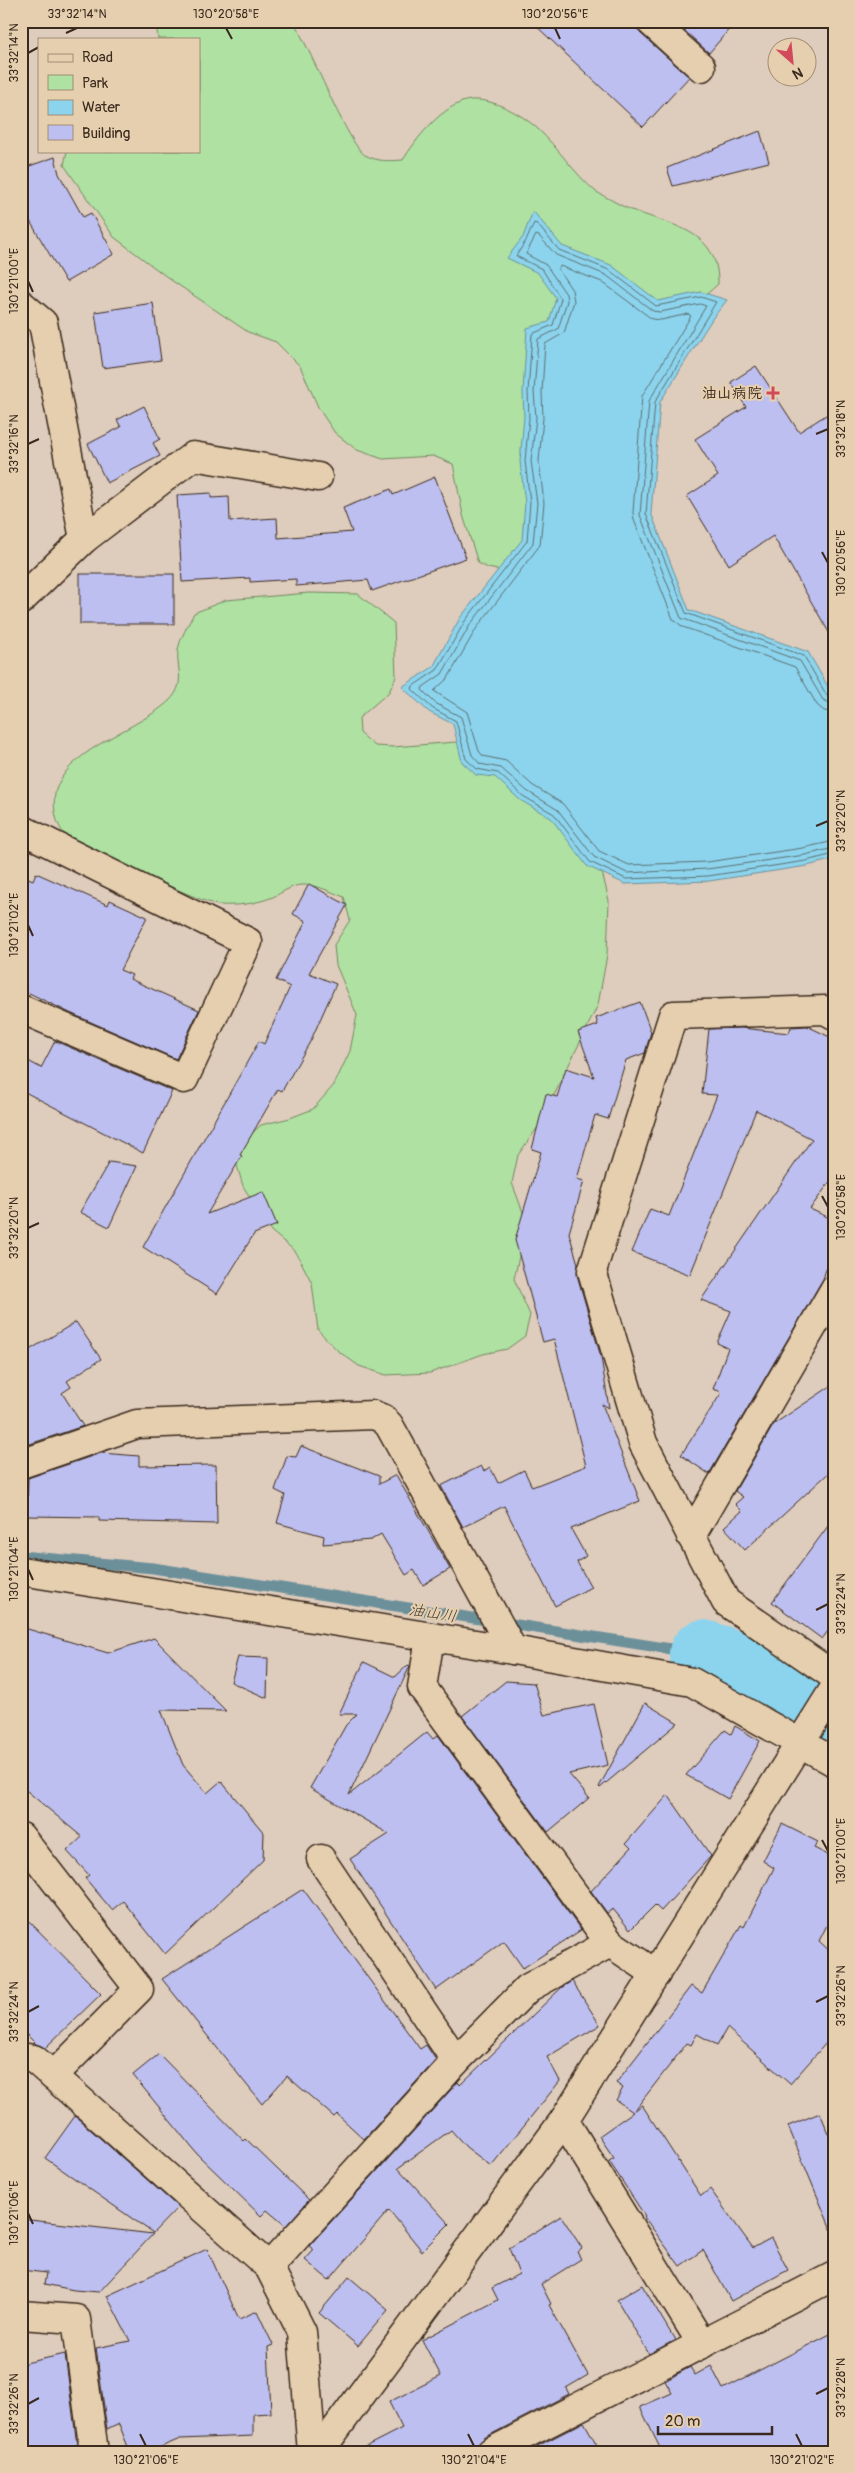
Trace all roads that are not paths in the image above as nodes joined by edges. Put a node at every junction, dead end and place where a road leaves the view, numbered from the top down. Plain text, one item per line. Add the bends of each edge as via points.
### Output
1 (650, 21) edge
2 (701, 67) dead end
3 (21, 304) edge
4 (318, 477) dead end
5 (84, 539) junction
6 (21, 600) edge
7 (21, 829) edge
8 (21, 1009) edge
9 (834, 1015) edge
10 (834, 1290) edge
11 (21, 1464) edge
12 (691, 1536) junction
13 (21, 1571) edge
14 (430, 1638) junction
15 (512, 1650) junction
16 (834, 1676) edge
17 (834, 1690) edge
18 (800, 1742) junction
19 (834, 1762) edge
20 (21, 1837) edge
21 (321, 1859) dead end
22 (610, 1943) junction
23 (656, 1974) junction
24 (21, 2057) edge
25 (456, 2062) junction
26 (53, 2076) junction
27 (564, 2120) junction
28 (269, 2267) junction
29 (834, 2276) edge
30 (21, 2315) edge
31 (702, 2344) junction
32 (94, 2452) edge
33 (312, 2452) edge
34 (319, 2452) edge
35 (491, 2452) edge

1 - 2 street
3 - 5 street via 43,323
4 - 5 street via 193,456
5 - 6 street
7 - 8 street via 248,942 184,1080
9 - 12 street via 825,1010 673,1015 592,1270 643,1444
10 - 12 street
11 - 15 street via 137,1424 374,1415 389,1425
12 - 16 street via 726,1602
13 - 14 street
14 - 15 street
14 - 22 street via 422,1687
15 - 18 street via 692,1682
17 - 18 street
18 - 19 street
18 - 23 street
20 - 26 street via 139,1989
21 - 25 street
22 - 23 street
22 - 25 street via 528,1988
23 - 27 street
24 - 26 street via 34,2059
25 - 28 street
26 - 28 street
27 - 31 street
27 - 34 street
28 - 33 street via 302,2332
29 - 31 street
30 - 32 street via 76,2319
31 - 35 street

